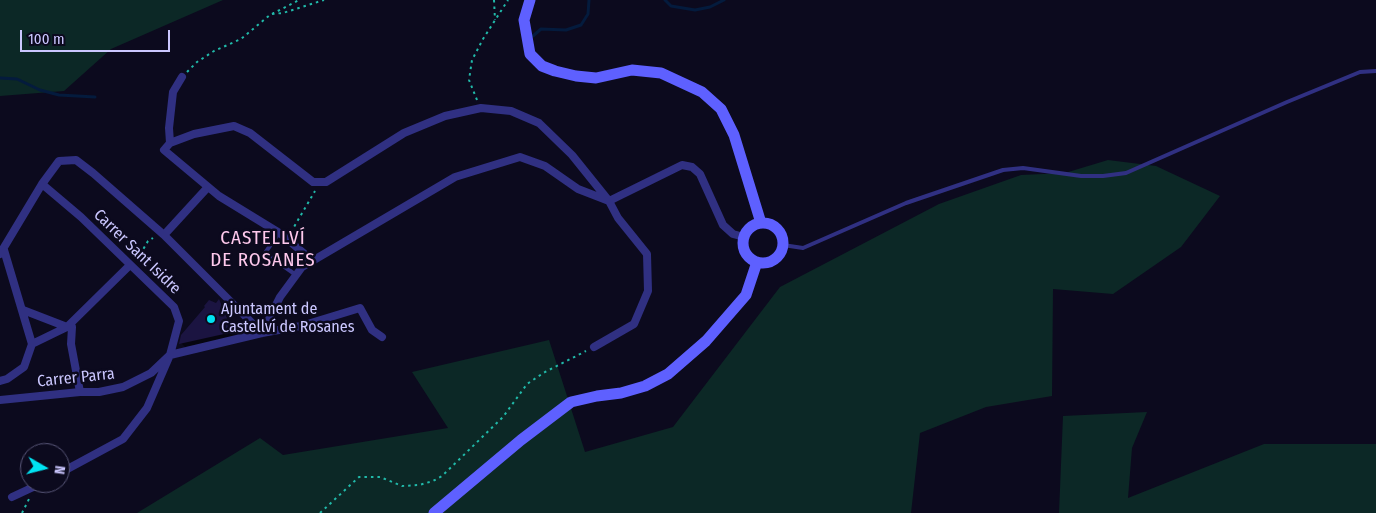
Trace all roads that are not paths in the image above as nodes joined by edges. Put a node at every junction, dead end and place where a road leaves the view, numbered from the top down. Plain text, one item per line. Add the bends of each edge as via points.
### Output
1 (530, 0) edge
2 (1376, 70) edge
3 (182, 77) road end
4 (170, 143) junction
5 (42, 184) junction
6 (208, 187) junction
7 (608, 201) junction
8 (761, 223) junction
9 (279, 233) junction
10 (164, 235) junction
11 (744, 237) junction
12 (783, 245) junction
13 (2, 252) edge
14 (313, 261) junction
15 (757, 262) junction
16 (130, 266) junction
17 (296, 275) junction
18 (23, 310) junction
19 (66, 327) junction
20 (262, 333) junction
21 (382, 337) dead end
22 (32, 344) junction
23 (594, 346) road end
24 (170, 355) junction
25 (0, 381) edge
26 (80, 392) junction
27 (0, 400) edge
28 (70, 468) edge
29 (21, 493) edge
30 (12, 497) dead end
31 (434, 513) edge

1 - 8 street via 524,20 530,54 542,66 596,78 632,70 660,73 702,92 721,109 734,135
2 - 12 lane via 1360,72 1287,102 1126,173 1081,176 1023,168 1003,170 906,202 803,248
3 - 4 street via 173,92
4 - 6 street via 164,150
4 - 7 street via 194,134 234,126 250,134 313,182 326,182 404,133 445,116 481,108 511,111 538,123 572,155
5 - 10 street via 59,161 76,160
5 - 13 street
5 - 16 street, Carrer Sant Isidre via 82,217
6 - 9 street
6 - 10 street
7 - 11 street via 682,165 692,167 700,174 723,225 733,234
7 - 14 street via 578,189 545,166 520,157 455,177
7 - 23 street via 647,254 648,291 634,324
8 - 11 street via 750,227
8 - 12 street via 777,228
9 - 14 street
9 - 17 lane via 266,253
10 - 20 street
11 - 15 street via 745,252
12 - 15 street via 774,260
13 - 18 street
14 - 17 street
15 - 31 street via 746,295 706,341 668,374 645,386 572,402
16 - 19 street
16 - 24 street, Carrer Sant Isidre via 174,307 178,321
17 - 20 street via 280,297
18 - 19 street
18 - 22 street
19 - 22 street
19 - 26 street via 72,327 71,344
20 - 21 street via 301,326 360,308 372,330
20 - 24 street
22 - 25 street via 24,368
24 - 26 street, Carrer Parra via 151,373 123,387
24 - 28 street, Carrer Sant Isidre via 147,408 123,439
26 - 27 street, Carrer Parra
29 - 30 street

